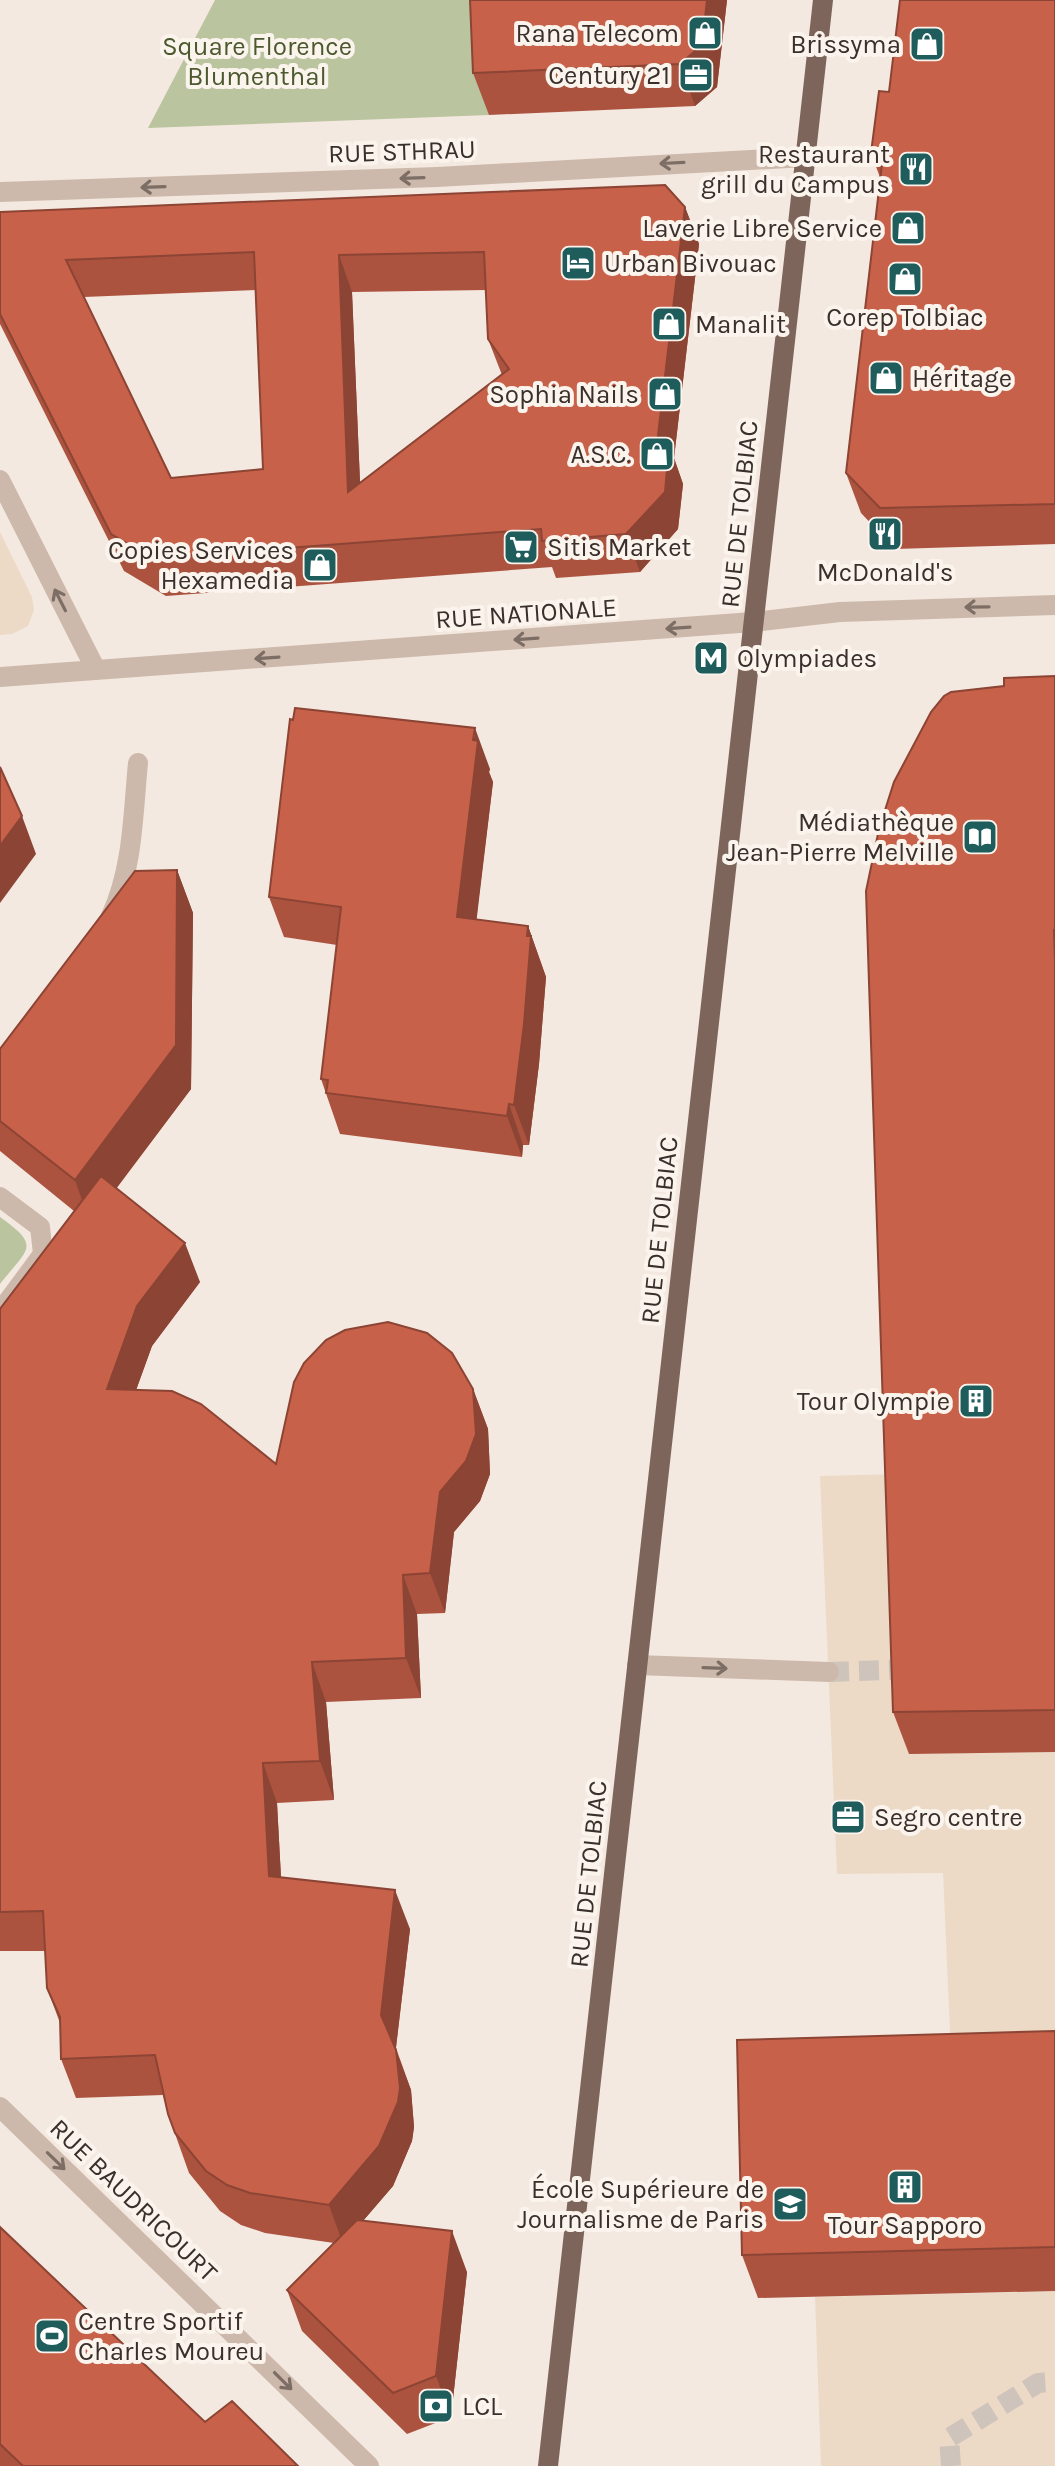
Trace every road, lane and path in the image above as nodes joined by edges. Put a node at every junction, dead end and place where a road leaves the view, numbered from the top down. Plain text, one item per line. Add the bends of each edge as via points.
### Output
1 (823, 0) edge
2 (806, 157) junction
3 (0, 192) edge
4 (0, 480) edge
5 (1055, 605) edge
6 (753, 622) junction
7 (96, 670) junction
8 (0, 677) edge
9 (138, 763) dead end
10 (100, 940) edge
11 (0, 1197) edge
12 (0, 1312) edge
13 (637, 1665) junction
14 (829, 1672) tunnel mouth
15 (0, 2107) edge
16 (369, 2466) edge
17 (548, 2466) edge

1 - 2 main road, RUE DE TOLBIAC
2 -> 3 street, RUE STHRAU
2 - 6 main road, RUE DE TOLBIAC
7 -> 4 street
5 -> 6 street, RUE NATIONALE via 840,612
6 -> 7 street, RUE NATIONALE
6 - 13 main road, RUE DE TOLBIAC
7 - 8 street, RUE NATIONALE
9 - 10 street via 128,860
11 - 12 street via 40,1227 43,1254
13 -> 14 street
13 - 17 main road, RUE DE TOLBIAC
15 -> 16 street, RUE BAUDRICOURT

